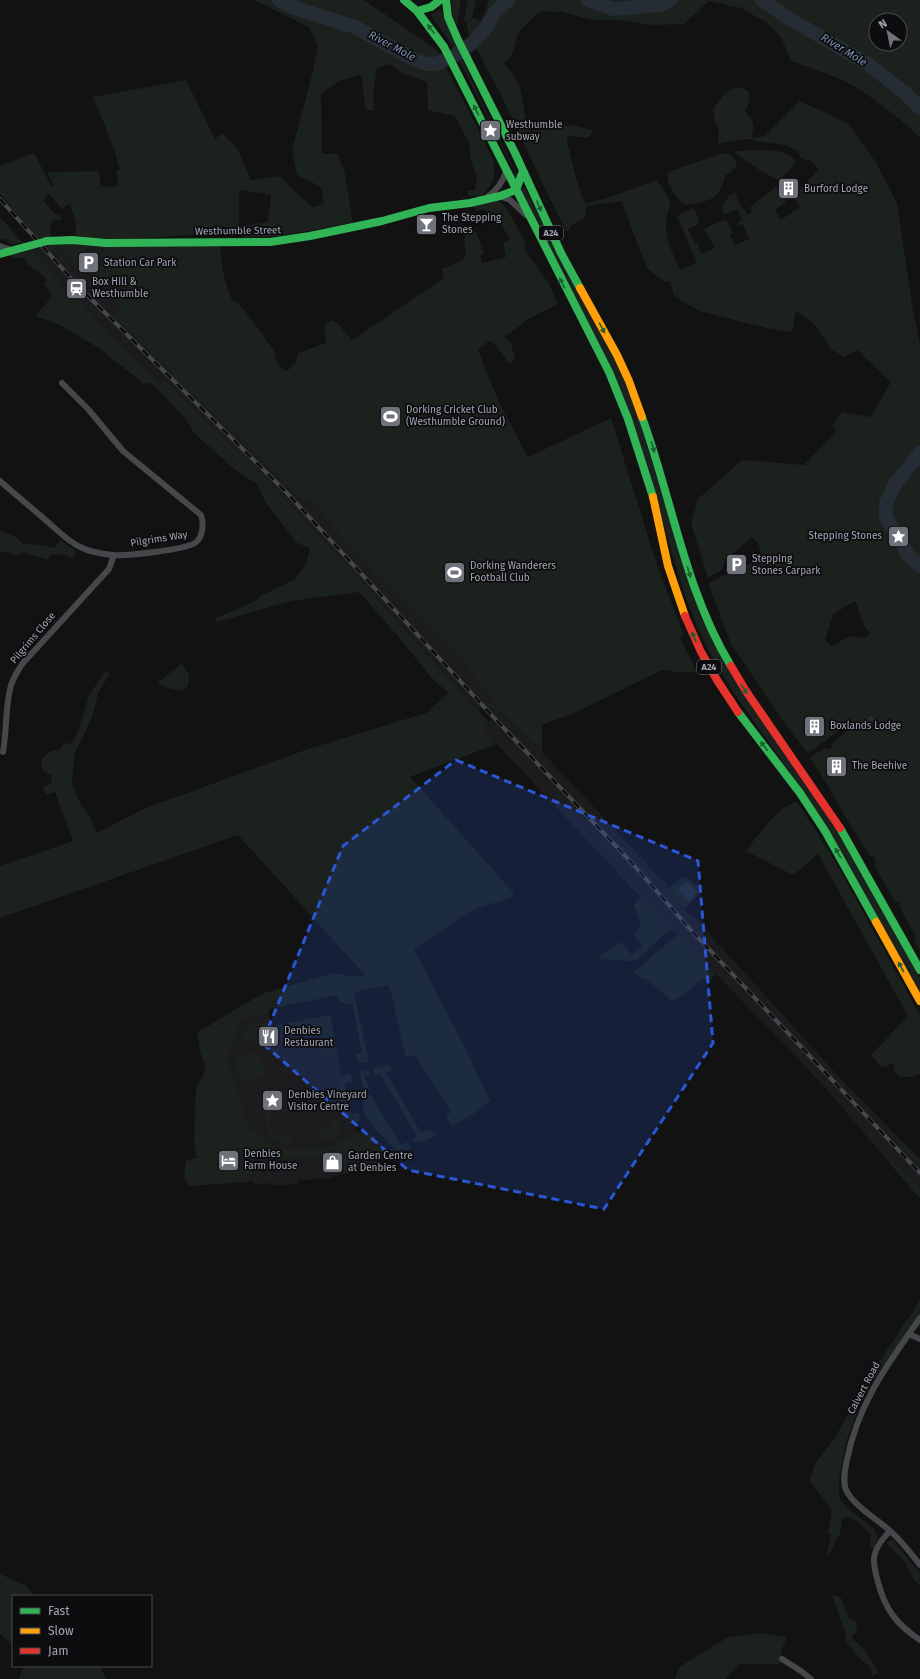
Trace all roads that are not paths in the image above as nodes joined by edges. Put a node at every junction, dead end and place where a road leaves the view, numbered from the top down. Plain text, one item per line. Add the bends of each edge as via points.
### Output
1 (404, 0) edge
2 (440, 0) edge
3 (446, 0) edge
4 (417, 11) junction
5 (506, 170) junction
6 (523, 171) junction
7 (516, 190) junction
8 (500, 196) junction
9 (485, 199) junction
10 (529, 218) junction
11 (1, 251) edge
12 (62, 383) dead end
13 (0, 481) edge
14 (114, 555) junction
15 (3, 752) dead end
16 (920, 970) edge
17 (920, 1001) edge
18 (920, 1318) edge
19 (909, 1334) junction
20 (920, 1339) edge
21 (890, 1531) junction
22 (920, 1565) edge
23 (920, 1640) edge
24 (782, 1659) dead end
25 (811, 1679) edge

1 - 4 main road
2 - 4 main road via 431,7
3 - 6 main road, A24 via 448,17 458,40
5 -> 4 main road, A24 via 444,47
5 - 7 main road, A24
5 - 9 street via 501,183
6 - 7 main road
6 -> 16 main road, A24 via 561,253 617,355 631,387 651,441 693,583 716,642 746,691 838,824
7 - 8 main road, Westhumble Street
7 - 10 main road, A24
8 - 9 main road, Westhumble Street
8 - 10 street via 510,200
9 - 11 main road, Westhumble Street, bridge via 429,208 382,221 270,242 106,243 72,240 47,241
17 -> 10 main road, A24 via 821,825 742,717 701,652 680,603 668,566 656,506 619,396
12 - 14 street, Pilgrims Way via 123,451 191,506 203,519 199,538 191,544
13 - 14 street, Pilgrims Way via 80,547
14 - 15 street, Pilgrims Close via 109,569 23,663 16,675 11,686 7,709
18 - 19 street, Calvert Road
19 - 20 street
19 - 21 street, Calvert Road via 877,1381 862,1410 851,1441 845,1471 846,1491 852,1499
21 - 22 street, Calvert Road
21 - 23 street via 880,1544 874,1560 880,1588 885,1604 894,1618
24 - 25 street

